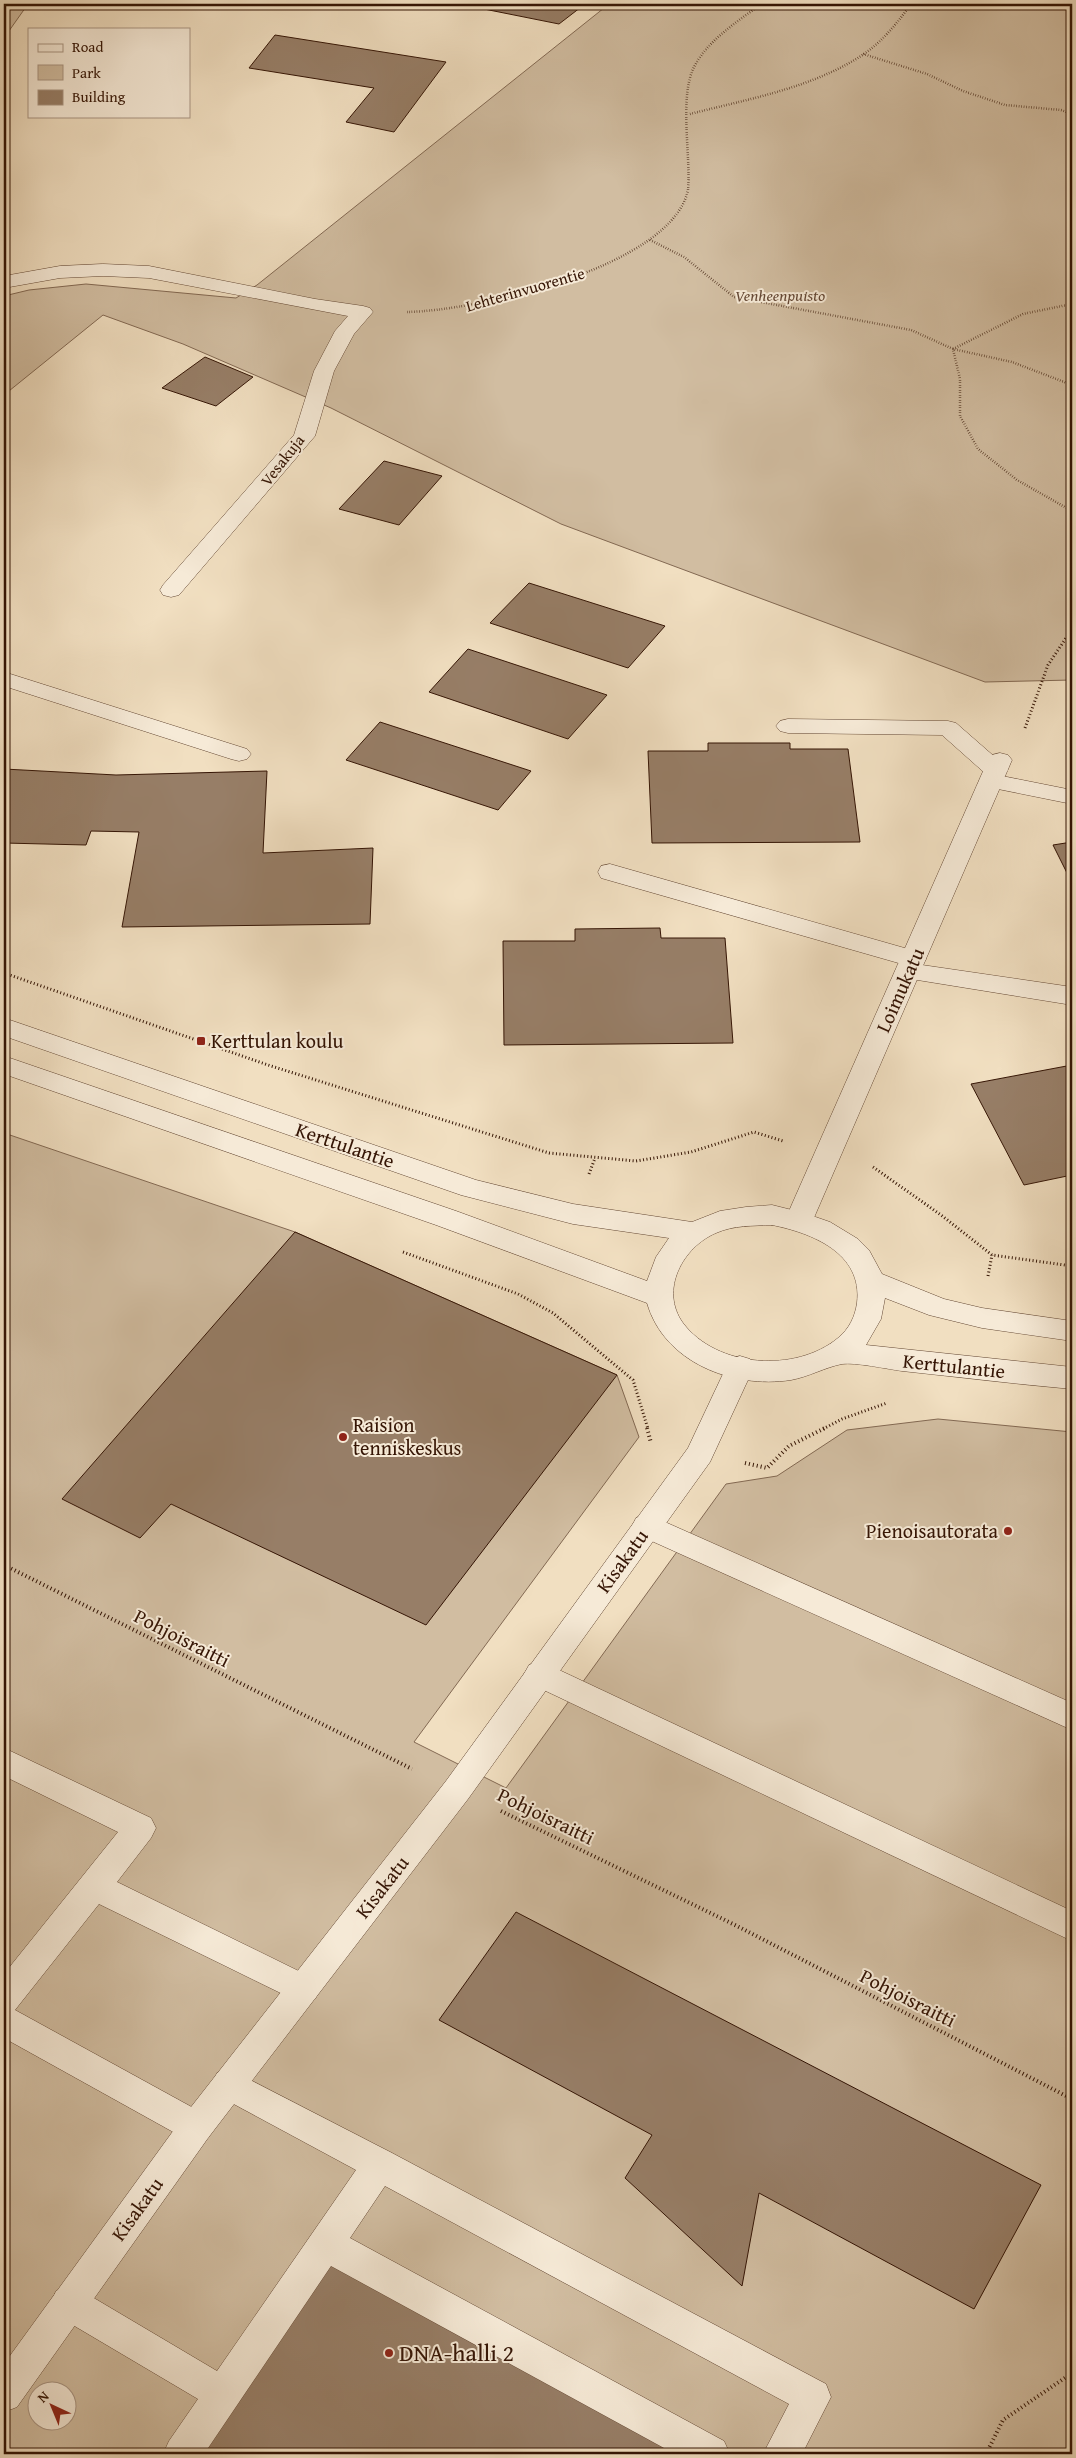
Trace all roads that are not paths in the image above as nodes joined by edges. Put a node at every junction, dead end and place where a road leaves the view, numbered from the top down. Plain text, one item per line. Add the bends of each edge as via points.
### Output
1 (4, 282) edge
2 (171, 590) dead end
3 (4, 679) edge
4 (788, 726) dead end
5 (239, 754) dead end
6 (996, 770) junction
7 (1072, 797) edge
8 (610, 872) dead end
9 (910, 965) junction
10 (1072, 996) edge
11 (4, 1027) edge
12 (4, 1065) edge
13 (799, 1220) junction
14 (695, 1232) junction
15 (871, 1281) junction
16 (660, 1296) junction
17 (1072, 1331) edge
18 (837, 1354) junction
19 (740, 1367) junction
20 (1072, 1378) edge
21 (648, 1526) junction
22 (540, 1674) junction
23 (1072, 1717) edge
24 (4, 1761) edge
25 (94, 1886) junction
26 (1072, 1927) edge
27 (303, 1989) junction
28 (4, 1999) edge
29 (4, 2021) edge
30 (229, 2084) junction
31 (196, 2127) junction
32 (380, 2164) junction
33 (326, 2244) junction
34 (69, 2303) junction
35 (4, 2394) edge
36 (223, 2394) junction
37 (182, 2454) edge
38 (711, 2454) edge
39 (782, 2454) edge

1 - 2 street, Vesakuja via 60,272 148,272 363,312 345,331 324,371 304,436
3 - 5 street
4 - 6 street via 948,728
6 - 7 street
6 - 9 street, Loimukatu
8 - 9 street
9 - 10 street
9 - 13 street, Loimukatu
11 - 14 street, Kerttulantie via 471,1188 573,1214
12 - 16 street, Kerttulantie
13 - 14 street via 772,1215 744,1216 718,1221
13 - 15 street via 824,1229 846,1244 862,1261
14 - 16 street via 666,1260 660,1278
15 - 17 street via 939,1308 982,1318
15 - 18 street via 873,1301 867,1321 856,1339
16 - 19 street via 665,1317 679,1336 700,1352
18 - 19 street via 812,1365 784,1371
18 - 20 street, Kerttulantie
19 - 21 street, Kisakatu via 700,1454
21 - 22 street, Kisakatu
21 - 23 street
22 - 26 street
22 - 27 street, Kisakatu via 457,1790
24 - 25 street via 140,1828
25 - 27 street
25 - 28 street
27 - 30 street, Kisakatu
29 - 31 street
30 - 31 street, Kisakatu
30 - 32 street
31 - 34 street, Kisakatu
32 - 33 street
32 - 39 street via 813,2396
33 - 36 street
33 - 38 street
34 - 35 street, Kisakatu
34 - 36 street
36 - 37 street

